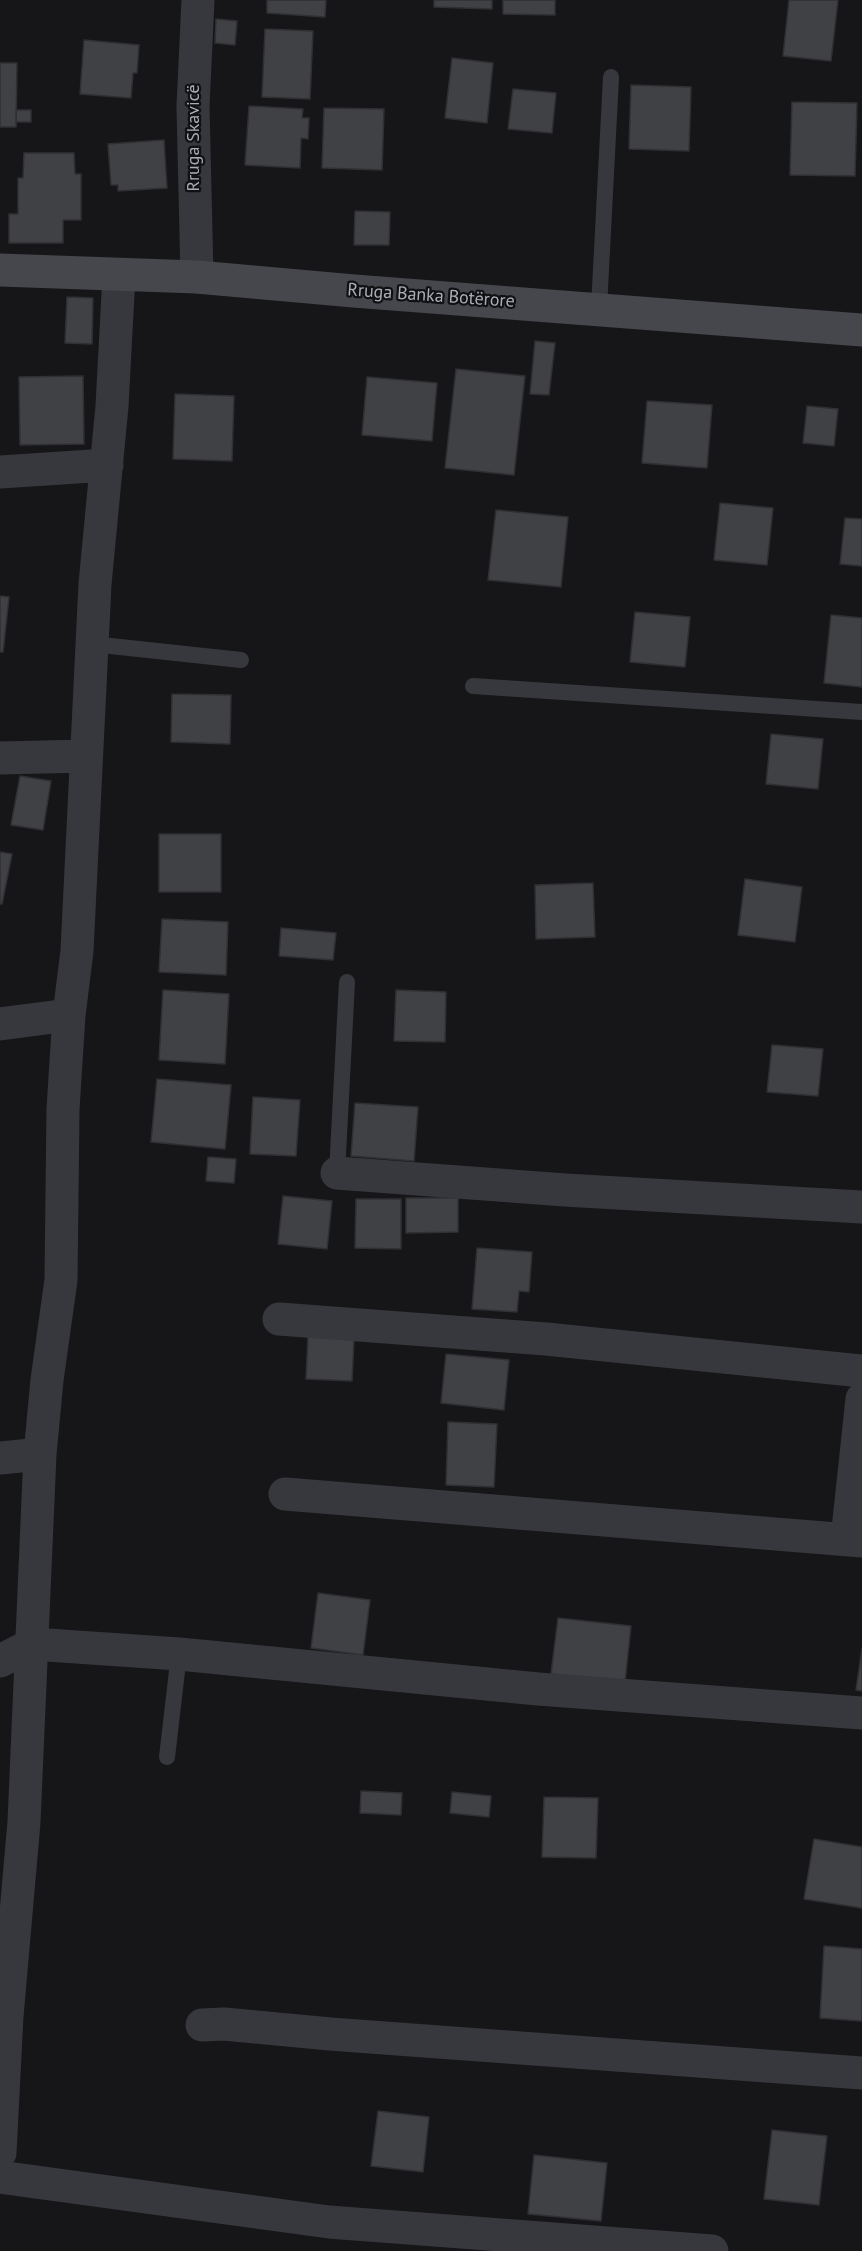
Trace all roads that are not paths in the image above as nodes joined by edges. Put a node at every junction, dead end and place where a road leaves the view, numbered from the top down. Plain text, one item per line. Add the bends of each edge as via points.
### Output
1 (198, 0) edge
2 (611, 77) dead end
3 (0, 270) edge
4 (119, 275) junction
5 (197, 277) junction
6 (599, 308) junction
7 (862, 330) edge
8 (107, 465) junction
9 (0, 472) edge
10 (92, 644) junction
11 (241, 660) dead end
12 (473, 686) dead end
13 (862, 712) edge
14 (86, 756) junction
15 (0, 758) edge
16 (347, 982) dead end
17 (69, 1016) junction
18 (0, 1024) edge
19 (337, 1173) joint
20 (862, 1207) edge
21 (279, 1319) dead end
22 (862, 1371) edge
23 (862, 1400) edge
24 (40, 1454) junction
25 (0, 1458) edge
26 (285, 1494) dead end
27 (855, 1540) edge
28 (33, 1644) junction
29 (179, 1654) junction
30 (0, 1661) edge
31 (862, 1713) edge
32 (167, 1757) dead end
33 (202, 2025) dead end
34 (862, 2073) edge
35 (0, 2153) edge
36 (0, 2177) edge
37 (712, 2251) edge

1 - 5 street, Rruga Skavicë via 193,106
2 - 6 lane
3 - 4 street, Rruga Banka Botërore
4 - 5 street, Rruga Banka Botërore
4 - 8 street
5 - 6 street, Rruga Banka Botërore
6 - 7 street, Rruga Banka Botërore
8 - 9 street
8 - 10 street
10 - 11 lane
10 - 14 street
12 - 13 lane
14 - 15 street
14 - 17 street via 77,951
16 - 19 lane
17 - 18 street
17 - 24 street via 63,1109 61,1280
19 - 20 street
21 - 22 street via 546,1339
23 - 27 street
24 - 25 street
24 - 28 street
26 - 27 street
28 - 29 street
28 - 30 street
28 - 35 street
29 - 31 street via 538,1689
29 - 32 lane
33 - 34 street
36 - 37 street via 329,2222

